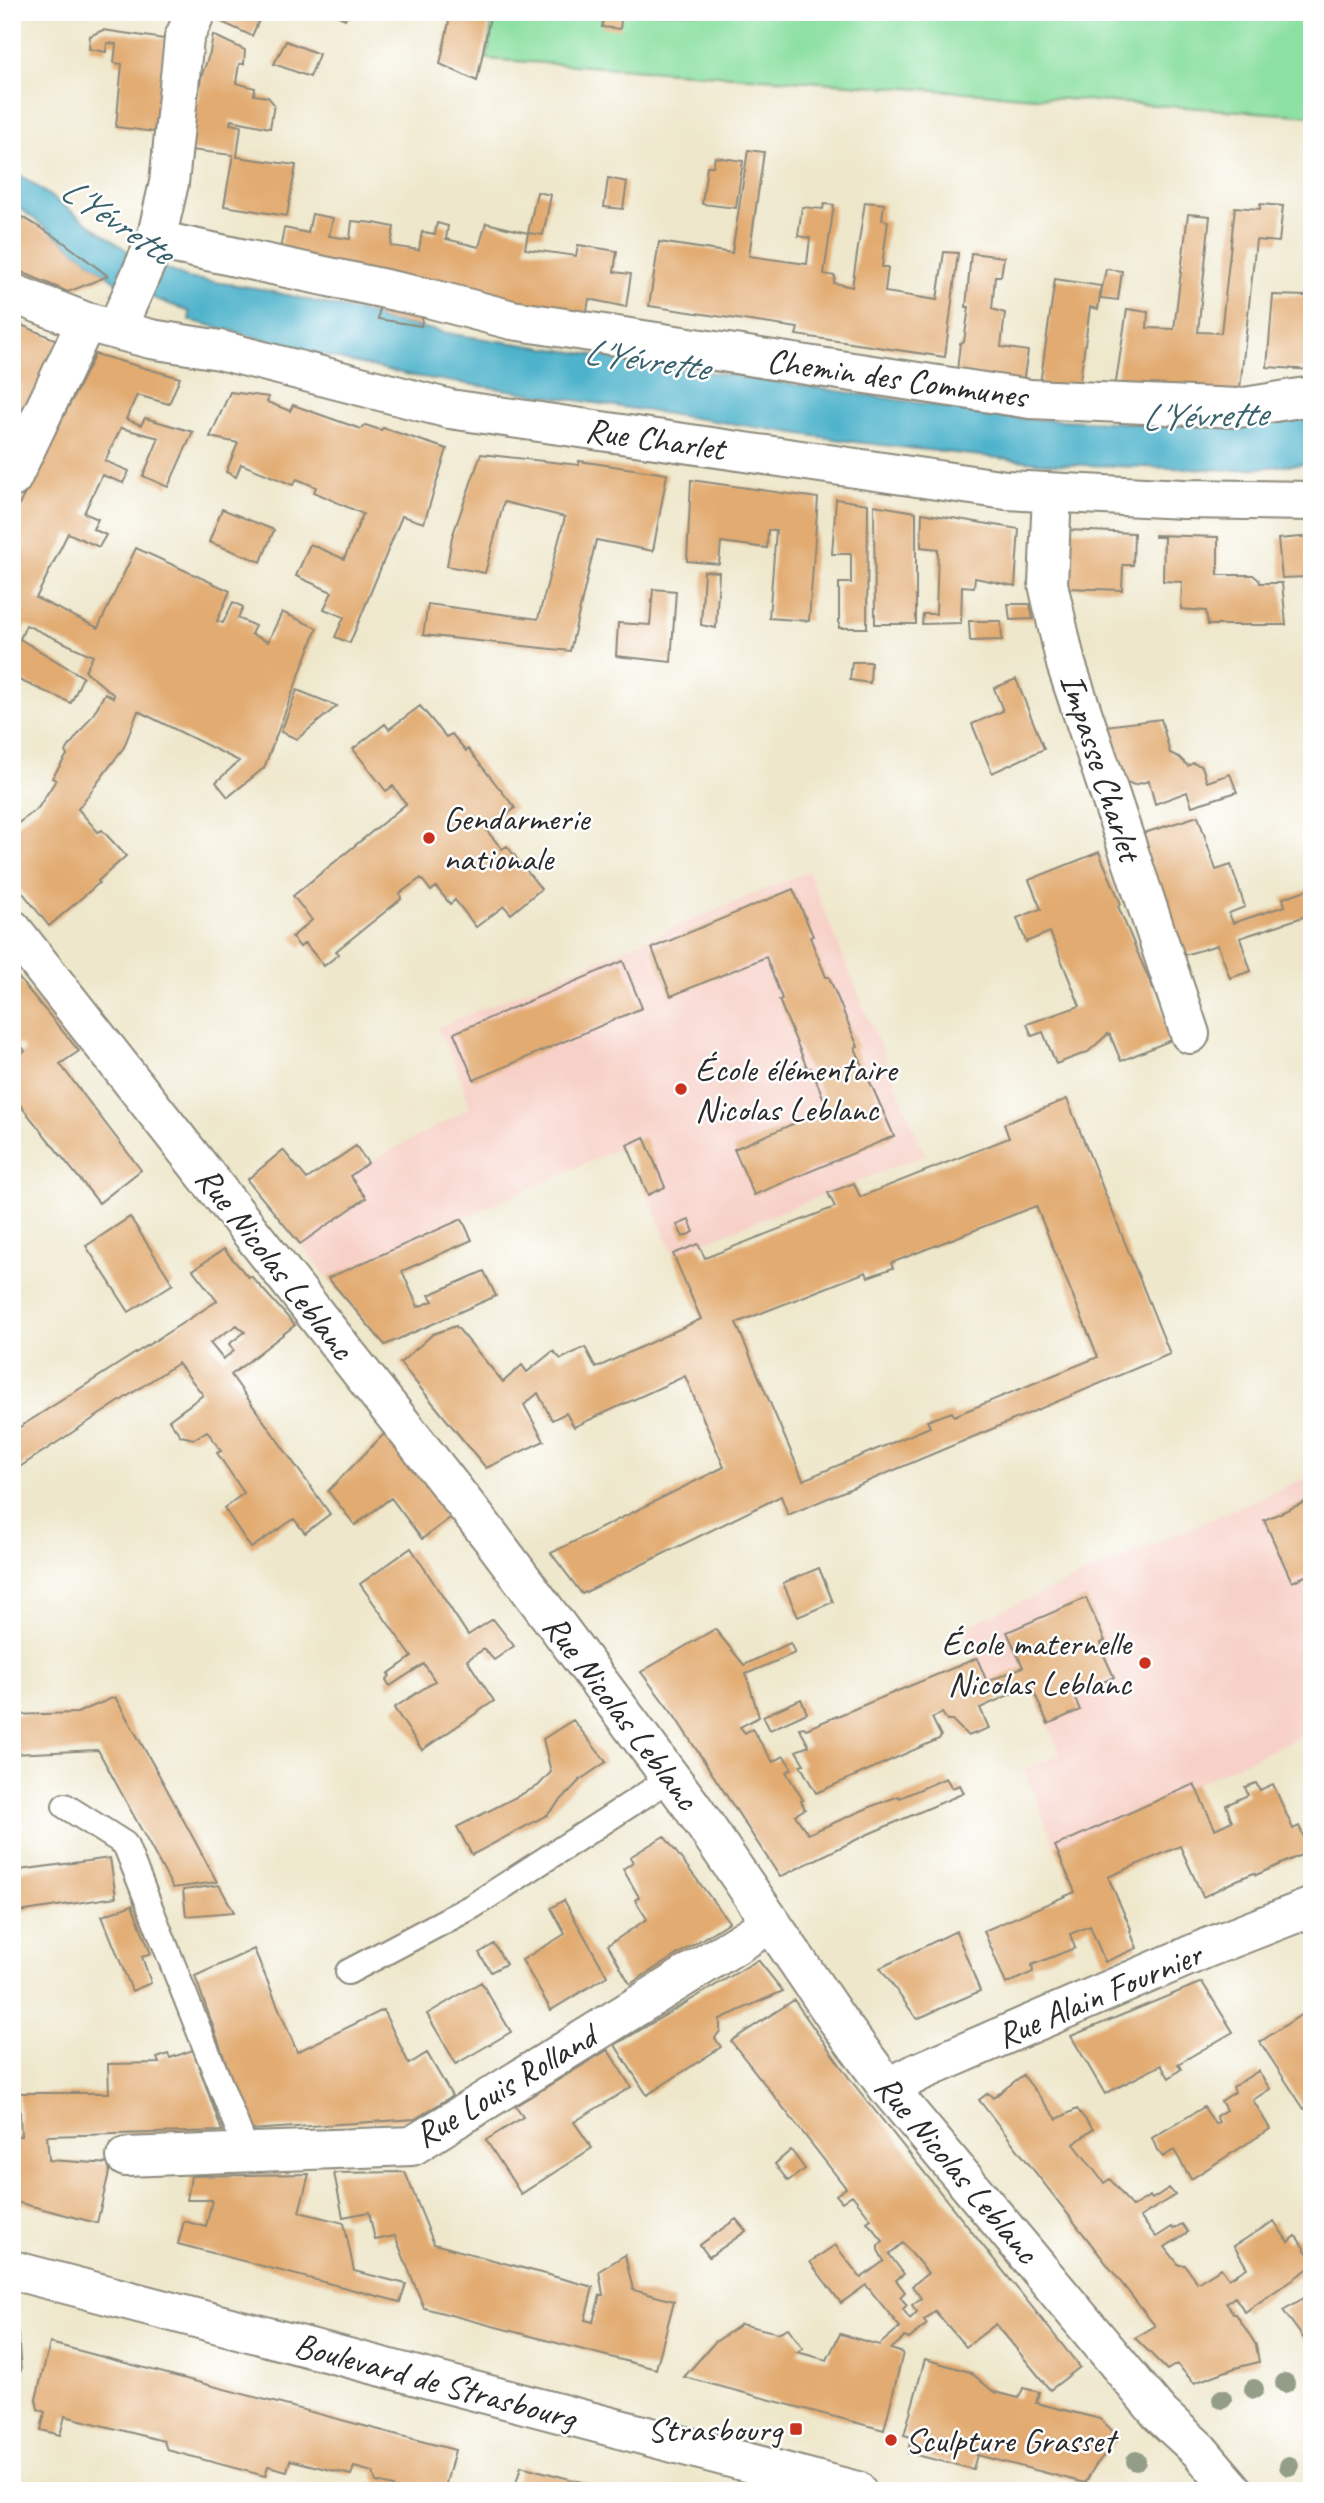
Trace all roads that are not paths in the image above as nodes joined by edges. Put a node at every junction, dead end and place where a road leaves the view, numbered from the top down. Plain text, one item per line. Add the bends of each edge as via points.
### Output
1 (196, 12) edge
2 (154, 245) junction
3 (12, 292) edge
4 (109, 319) junction
5 (1312, 396) edge
6 (12, 478) edge
7 (1052, 493) junction
8 (1312, 501) edge
9 (12, 929) edge
10 (1190, 1034) dead end
11 (671, 1778) junction
12 (65, 1806) dead end
13 (1312, 1908) edge
14 (771, 1923) junction
15 (348, 1972) dead end
16 (888, 2088) junction
17 (247, 2152) junction
18 (126, 2157) dead end
19 (12, 2270) edge
20 (857, 2491) edge
21 (1234, 2491) edge

1 - 2 street via 184,38 169,183
2 - 4 street
2 - 5 street, Chemin des Communes via 432,299 512,320 1030,399 1238,408
3 - 4 street, Rue Charlet
4 - 6 street
4 - 7 street, Rue Charlet via 151,339 220,350 450,409
7 - 8 street, Rue Charlet
7 - 10 street, Impasse Charlet via 1048,584 1066,664
9 - 11 street, Rue Nicolas Leblanc via 482,1526
11 - 14 street, Rue Nicolas Leblanc
11 - 15 lane via 473,1906
12 - 17 lane via 125,1844
13 - 16 street, Rue Alain Fournier via 1182,1959
14 - 16 street, Rue Nicolas Leblanc
14 - 17 street, Rue Louis Rolland via 412,2146
16 - 21 street, Rue Nicolas Leblanc via 1160,2414
17 - 18 street, Rue Louis Rolland
19 - 20 street, Boulevard de Strasbourg

